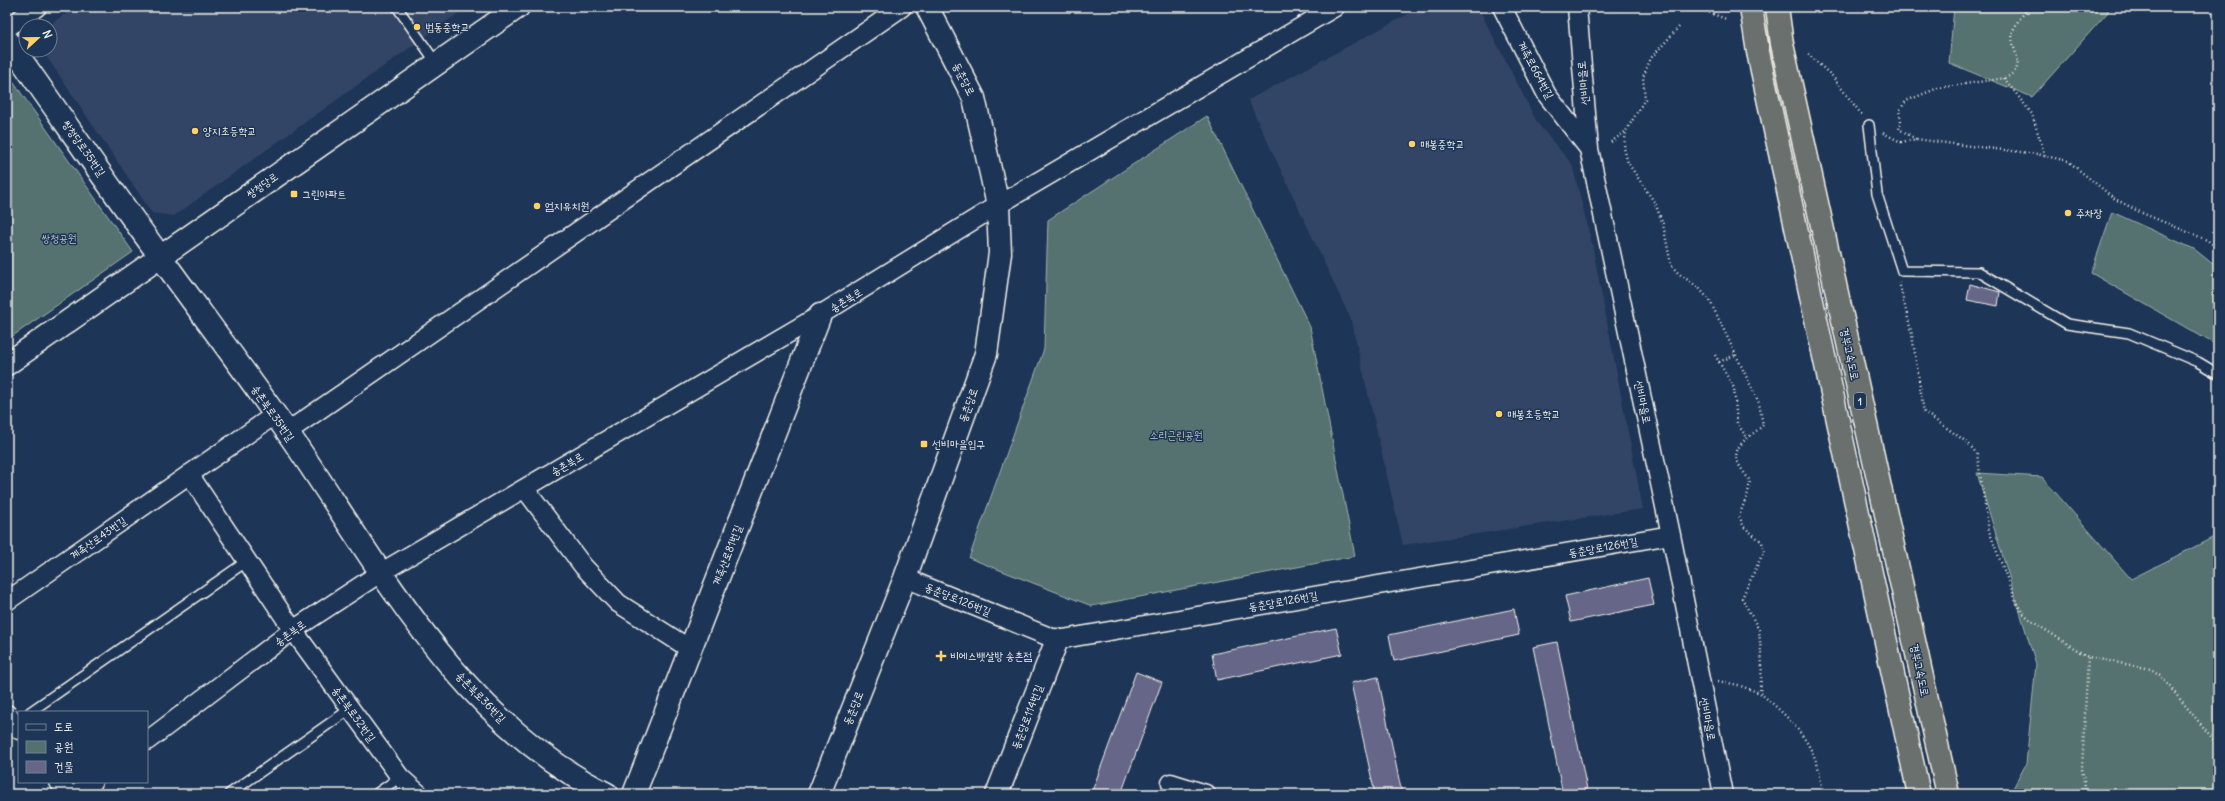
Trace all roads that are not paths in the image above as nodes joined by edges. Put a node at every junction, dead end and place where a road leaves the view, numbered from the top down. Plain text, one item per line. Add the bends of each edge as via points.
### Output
1 (37, 7) edge
2 (397, 7) edge
3 (518, 7) edge
4 (902, 7) edge
5 (927, 7) edge
6 (1335, 7) edge
7 (1502, 7) edge
8 (1751, 7) edge
9 (1777, 7) edge
10 (1577, 9) edge
11 (7, 28) edge
12 (7, 40) edge
13 (437, 64) junction
14 (1869, 126) road end
15 (1589, 150) junction
16 (998, 205) junction
17 (160, 257) junction
18 (820, 316) junction
19 (7, 364) edge
20 (2218, 374) edge
21 (276, 414) junction
22 (287, 432) junction
23 (189, 474) junction
24 (525, 489) junction
25 (1671, 535) junction
26 (247, 561) junction
27 (380, 573) junction
28 (905, 578) junction
29 (7, 601) edge
30 (293, 630) junction
31 (1056, 640) junction
32 (690, 649) junction
33 (350, 709) junction
34 (31, 711) edge
35 (148, 740) edge
36 (400, 777) junction
37 (1171, 782) dead end
38 (59, 783) edge
39 (92, 783) edge
40 (68, 794) edge
41 (77, 794) edge
42 (229, 794) edge
43 (376, 794) edge
44 (419, 794) edge
45 (607, 794) edge
46 (634, 794) edge
47 (819, 794) edge
48 (997, 794) edge
49 (1206, 794) edge
50 (1723, 794) edge
51 (1919, 794) edge
52 (1948, 794) edge

1 - 11 street
2 - 13 lane
3 - 13 main road, 쌍청당로
4 - 22 street
5 - 16 main road, 동춘당로 via 974,98
6 - 16 street, 송촌북로
7 - 15 street, 계족로664번길 via 1547,95
8 - 51 highway via 1758,52
9 - 52 highway, 경부고속도로 / 1 via 1782,44 1805,151
10 - 15 street, 선비마을로
12 - 17 main road, 쌍청당로35번길
13 - 17 main road, 쌍청당로
14 - 20 lane via 1878,194 1902,271 1979,272 2067,324 2129,333 2198,362
15 - 25 street, 선비마을로
16 - 18 street, 송촌북로
16 - 28 main road, 동춘당로 via 1000,253 986,354
17 - 19 main road, 쌍청당로
17 - 21 main road, 송촌북로35번길
18 - 24 street, 송촌북로
18 - 32 main road, 계족산로81번길
21 - 22 main road, 송촌북로35번길
21 - 23 street, 계족산로43번길
22 - 27 main road, 송촌북로35번길
23 - 26 street
23 - 29 street, 계족산로43번길
24 - 27 street, 송촌북로
24 - 32 street via 583,566 618,603
25 - 31 street, 동춘당로126번길
25 - 50 street, 선비마을로
26 - 30 street
26 - 34 lane
27 - 30 street, 송촌북로
27 - 45 main road, 송촌북로36번길 via 457,673 521,738
28 - 31 street, 동춘당로126번길
28 - 47 main road, 동춘당로
30 - 33 street, 송촌북로32번길
30 - 35 street, 송촌북로
31 - 48 main road, 동춘당로114번길
32 - 46 main road, 계족산로81번길
33 - 36 street, 송촌북로32번길
33 - 42 lane
36 - 43 lane
36 - 44 street, 송촌북로32번길
37 - 49 street
38 - 40 street
39 - 41 street

